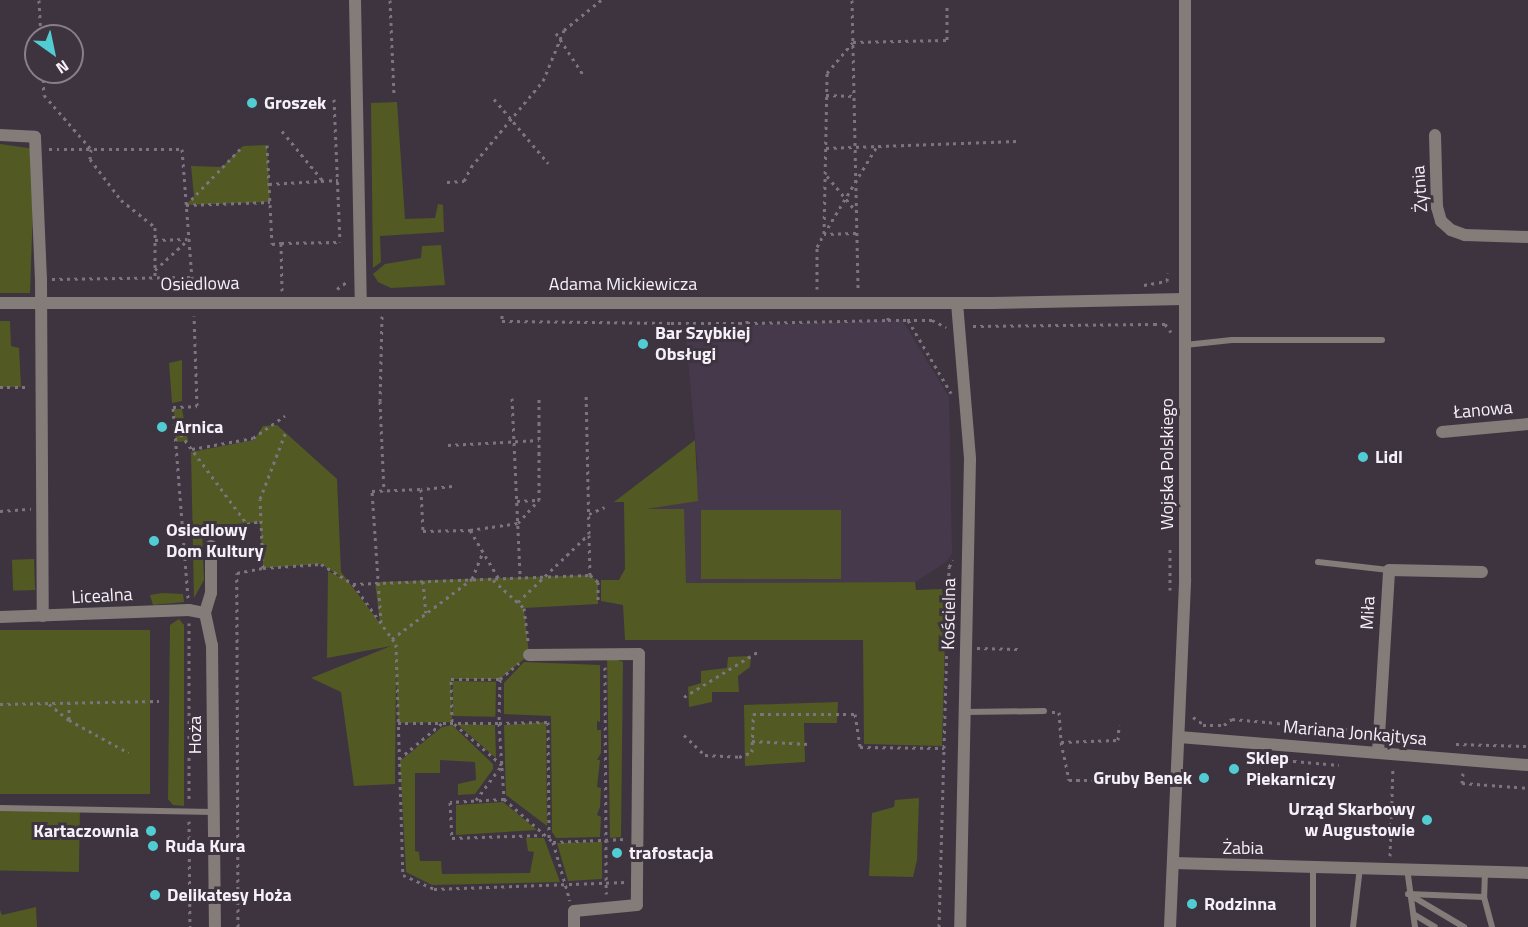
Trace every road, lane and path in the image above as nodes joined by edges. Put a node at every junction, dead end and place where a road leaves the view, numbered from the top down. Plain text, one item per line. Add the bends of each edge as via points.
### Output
1 (39, 0) edge
2 (355, 0) edge
3 (390, 0) edge
4 (601, 0) edge
5 (852, 0) edge
6 (1185, 0) edge
7 (947, 4) dead end
8 (40, 24) edge
9 (555, 33) dead end
10 (561, 42) junction
11 (853, 42) junction
12 (584, 76) dead end
13 (44, 84) edge
14 (826, 95) junction
15 (394, 96) dead end
16 (854, 96) junction
17 (334, 99) dead end
18 (494, 99) dead end
19 (511, 120) junction
20 (282, 131) dead end
21 (0, 135) edge
22 (1435, 135) dead end
23 (1017, 141) dead end
24 (267, 145) dead end
25 (243, 146) dead end
26 (877, 146) junction
27 (826, 148) junction
28 (855, 148) junction
29 (36, 149) junction
30 (91, 149) junction
31 (548, 163) dead end
32 (825, 174) junction
33 (338, 180) junction
34 (323, 181) junction
35 (855, 181) junction
36 (447, 182) dead end
37 (269, 184) junction
38 (846, 198) junction
39 (270, 202) junction
40 (186, 205) junction
41 (856, 211) junction
42 (856, 233) junction
43 (824, 234) junction
44 (1528, 237) edge
45 (189, 239) junction
46 (155, 240) junction
47 (340, 242) junction
48 (360, 242) junction
49 (281, 243) junction
50 (155, 270) junction
51 (192, 277) junction
52 (155, 278) junction
53 (41, 279) junction
54 (1184, 299) junction
55 (282, 300) junction
56 (361, 300) junction
57 (398, 301) junction
58 (193, 302) junction
59 (748, 302) junction
60 (817, 302) junction
61 (0, 303) edge
62 (40, 303) junction
63 (858, 303) junction
64 (887, 303) junction
65 (957, 303) junction
66 (491, 312) dead end
67 (888, 320) junction
68 (908, 320) junction
69 (747, 323) junction
70 (968, 328) junction
71 (1382, 340) dead end
72 (1171, 344) dead end
73 (1184, 345) junction
74 (0, 387) edge
75 (41, 387) junction
76 (952, 394) dead end
77 (586, 396) dead end
78 (539, 397) dead end
79 (512, 398) dead end
80 (285, 416) dead end
81 (1528, 424) edge
82 (175, 427) junction
83 (1442, 432) dead end
84 (285, 434) dead end
85 (539, 440) junction
86 (514, 441) junction
87 (448, 445) dead end
88 (192, 450) junction
89 (452, 486) dead end
90 (420, 489) junction
91 (384, 491) junction
92 (539, 500) junction
93 (517, 501) junction
94 (604, 507) dead end
95 (41, 508) junction
96 (0, 510) edge
97 (588, 514) junction
98 (261, 521) junction
99 (518, 523) junction
100 (470, 530) junction
101 (589, 534) junction
102 (1170, 543) dead end
103 (211, 546) dead end
104 (483, 552) junction
105 (956, 555) dead end
106 (1318, 562) dead end
107 (263, 568) junction
108 (1389, 570) junction
109 (1482, 572) dead end
110 (590, 575) junction
111 (545, 576) junction
112 (520, 577) junction
113 (472, 579) junction
114 (492, 579) junction
115 (499, 579) junction
116 (423, 581) junction
117 (375, 582) junction
118 (353, 584) junction
119 (1169, 600) dead end
120 (518, 603) junction
121 (598, 604) dead end
122 (189, 610) junction
123 (205, 613) junction
124 (426, 613) junction
125 (43, 616) junction
126 (0, 617) edge
127 (381, 624) junction
128 (977, 636) dead end
129 (392, 639) junction
130 (972, 648) junction
131 (1022, 649) dead end
132 (759, 651) dead end
133 (605, 654) junction
134 (529, 655) junction
135 (977, 658) dead end
136 (500, 679) junction
137 (684, 697) dead end
138 (159, 701) dead end
139 (48, 703) junction
140 (69, 703) junction
141 (0, 704) edge
142 (1044, 711) joint
143 (965, 712) junction
144 (69, 720) junction
145 (443, 722) junction
146 (452, 722) junction
147 (398, 723) junction
148 (499, 723) junction
149 (1119, 725) dead end
150 (684, 735) dead end
151 (1179, 737) junction
152 (752, 741) junction
153 (1061, 742) junction
154 (1427, 743) dead end
155 (809, 744) dead end
156 (1445, 745) dead end
157 (1528, 746) edge
158 (944, 748) junction
159 (1378, 752) junction
160 (129, 753) dead end
161 (1394, 754) junction
162 (399, 759) junction
163 (502, 765) junction
164 (1528, 765) edge
165 (1112, 780) dead end
166 (504, 799) junction
167 (476, 800) junction
168 (0, 808) edge
169 (189, 811) junction
170 (214, 812) junction
171 (544, 835) junction
172 (549, 838) junction
173 (637, 839) junction
174 (606, 840) junction
175 (553, 842) junction
176 (1174, 863) junction
177 (1313, 866) junction
178 (1360, 866) junction
179 (1390, 867) junction
180 (1407, 867) junction
181 (1485, 871) junction
182 (1528, 873) edge
183 (637, 882) junction
184 (606, 883) junction
185 (565, 884) junction
186 (1408, 894) junction
187 (1484, 897) junction
188 (606, 908) junction
189 (574, 911) junction
190 (1415, 915) junction
191 (190, 927) edge
192 (208, 927) edge
193 (215, 927) edge
194 (238, 927) edge
195 (574, 927) edge
196 (939, 927) edge
197 (960, 927) edge
198 (1170, 927) edge
199 (1313, 927) edge
200 (1353, 927) edge
201 (1415, 927) edge
202 (1435, 927) edge
203 (1464, 927) edge
204 (1492, 927) edge

1 - 8 path
2 - 48 street
3 - 15 path
4 - 10 path via 564,30
5 - 11 path
6 - 54 street, Wojska Polskiego
7 - 11 path via 947,40
9 - 10 path
10 - 12 path
10 - 19 path via 543,81
11 - 14 path via 827,73
11 - 16 path
13 - 30 path via 44,95
14 - 16 path
14 - 27 path
16 - 28 path
17 - 33 path
18 - 19 path
19 - 31 path
19 - 36 path via 464,181
20 - 34 path
21 - 29 street via 35,137
22 - 44 street, Żytnia via 1437,207 1441,221 1465,235
23 - 26 path
24 - 37 path
25 - 40 path
26 - 28 path
26 - 35 path
27 - 28 path
27 - 32 path
28 - 35 path
29 - 30 path
29 - 53 street
30 - 40 path via 182,149
30 - 46 path via 90,159 121,200 155,228
32 - 38 path
32 - 43 path
33 - 34 path
33 - 47 path
34 - 37 path
35 - 38 path
35 - 41 path
37 - 39 path
38 - 41 path
38 - 43 path
39 - 40 path
39 - 49 path via 272,244
40 - 45 path
41 - 42 path
42 - 43 path
42 - 63 path
43 - 60 path via 817,247
45 - 46 path
45 - 50 path
45 - 51 path
46 - 50 path
47 - 48 path
47 - 49 path
48 - 56 street
49 - 55 path
50 - 52 path
51 - 52 path
51 - 58 path
52 - 53 path
53 - 62 street
54 - 65 street, Adama Mickiewicza
54 - 73 street, Wojska Polskiego
55 - 56 street, Osiedlowa
55 - 58 street, Osiedlowa
56 - 57 street, Adama Mickiewicza
57 - 59 street, Adama Mickiewicza
57 - 91 path via 398,311 382,311
58 - 62 street, Osiedlowa
58 - 82 path via 196,406 173,407
59 - 60 street, Adama Mickiewicza
59 - 69 path
60 - 63 street, Adama Mickiewicza
61 - 62 street, Osiedlowa
62 - 75 street
63 - 64 street, Adama Mickiewicza
64 - 65 street, Adama Mickiewicza
64 - 67 path
65 - 70 street, Kościelna
66 - 69 path via 502,313 502,321
67 - 68 path
67 - 69 path
68 - 70 path via 932,320 946,328
68 - 76 path
70 - 72 path via 1165,324 1171,333
70 - 130 street, Kościelna
71 - 73 lane via 1232,340
73 - 151 street, Wojska Polskiego via 1185,579
74 - 75 path
75 - 95 street
77 - 97 path
78 - 85 path
79 - 86 path
80 - 88 path via 253,438
81 - 83 street, Łanowa
82 - 88 path
82 - 122 path
84 - 98 path via 260,499
85 - 86 path
85 - 92 path
86 - 87 path
86 - 93 path
88 - 98 path via 247,524
89 - 90 path
90 - 91 path
90 - 100 path via 423,531
91 - 117 path via 372,491
92 - 93 path
92 - 99 path
93 - 99 path
94 - 97 path
95 - 96 path
95 - 125 street
97 - 101 path
98 - 107 path
99 - 100 path
99 - 112 path
100 - 104 path
101 - 110 path
101 - 111 path
102 - 119 path
103 - 123 street, Hoża via 211,593
104 - 113 path
104 - 115 path
105 - 158 path via 949,567
106 - 108 lane
107 - 118 path via 321,564
107 - 194 path via 237,573
108 - 109 street
108 - 159 street, Miła
110 - 111 path
110 - 121 path via 598,582
111 - 112 path
111 - 120 path
112 - 115 path
113 - 114 path
113 - 116 path
113 - 124 path
114 - 115 path
114 - 120 path
116 - 117 path
116 - 124 path
117 - 118 path
117 - 127 path
118 - 127 path
120 - 134 path via 524,608
122 - 123 street, Licealna
122 - 125 street, Licealna
122 - 169 path
123 - 170 street, Hoża via 212,645
124 - 129 path
125 - 126 street, Licealna
127 - 129 path
128 - 130 path
129 - 147 path via 396,644
130 - 131 path
130 - 135 path
130 - 143 street, Kościelna
132 - 137 path
133 - 134 street
133 - 173 street via 639,654
133 - 174 path
134 - 136 path
136 - 146 path via 451,679
136 - 148 path
138 - 140 path
139 - 140 path
139 - 141 path
139 - 144 path
140 - 144 path
142 - 143 lane
142 - 153 path via 1059,712
143 - 197 street, Kościelna
144 - 160 path
145 - 146 path
145 - 147 path
145 - 162 path
146 - 148 path
146 - 163 path
147 - 162 path
148 - 163 path
148 - 172 path via 548,722
149 - 153 path via 1118,740
150 - 152 path via 705,755 739,757 752,752
151 - 159 street, Mariana Jonkajtysa
151 - 176 street, Wojska Polskiego
152 - 155 path
152 - 158 path via 753,714 855,714 860,747
153 - 165 path via 1069,780
154 - 161 path via 1395,735
156 - 157 path
158 - 196 path
159 - 161 street, Mariana Jonkajtysa
161 - 164 street, Mariana Jonkajtysa
161 - 179 path
162 - 185 path via 404,875 434,889
163 - 166 path
163 - 167 path
166 - 167 path
166 - 171 path
167 - 171 path via 450,802 452,838
168 - 169 lane
169 - 170 lane
169 - 191 path
170 - 193 street, Hoża
171 - 172 path
172 - 175 path
173 - 174 path
173 - 183 street
174 - 175 path
174 - 184 path
175 - 185 path
176 - 177 street, Żabia
176 - 198 street, Wojska Polskiego
177 - 178 street, Żabia
177 - 199 lane
178 - 179 street, Żabia
178 - 200 lane
179 - 180 street, Żabia
180 - 181 street, Żabia
180 - 186 lane
181 - 182 street, Żabia
181 - 187 lane
183 - 184 path
183 - 188 street via 637,905
184 - 185 path
184 - 188 path
185 - 189 path
186 - 187 lane
186 - 190 lane
186 - 203 lane
187 - 204 lane
188 - 189 street
189 - 195 street
190 - 201 lane
190 - 202 lane
192 - 193 street

